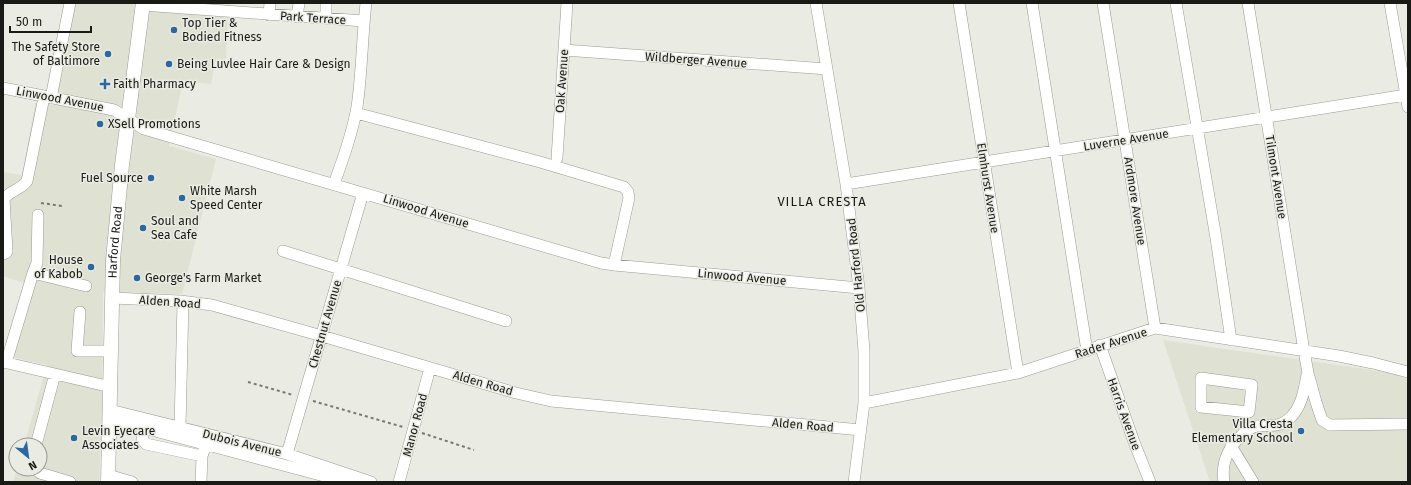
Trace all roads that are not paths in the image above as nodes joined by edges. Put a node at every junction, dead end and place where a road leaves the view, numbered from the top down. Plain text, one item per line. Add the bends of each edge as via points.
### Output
1 (70, 3) edge
2 (270, 3) edge
3 (299, 3) edge
4 (326, 3) edge
5 (366, 3) edge
6 (567, 3) edge
7 (816, 3) edge
8 (959, 3) edge
9 (1032, 3) edge
10 (1103, 3) edge
11 (1176, 3) edge
12 (1248, 3) edge
13 (1390, 3) edge
14 (143, 4) edge
15 (240, 8) edge
16 (269, 14) junction
17 (298, 17) junction
18 (326, 19) junction
19 (364, 22) junction
20 (564, 50) junction
21 (827, 69) junction
22 (3, 88) edge
23 (1406, 95) junction
24 (47, 97) junction
25 (1408, 107) edge
26 (356, 113) junction
27 (1266, 118) junction
28 (128, 119) junction
29 (1196, 129) junction
30 (1125, 140) junction
31 (1056, 151) junction
32 (557, 158) dead end
33 (984, 162) junction
34 (334, 184) junction
35 (846, 184) junction
36 (3, 185) edge
37 (18, 189) junction
38 (363, 193) junction
39 (38, 215) dead end
40 (283, 251) dead end
41 (3, 254) edge
42 (614, 265) junction
43 (341, 268) junction
44 (33, 273) junction
45 (86, 286) dead end
46 (860, 288) junction
47 (112, 298) junction
48 (183, 302) junction
49 (80, 312) dead end
50 (506, 321) dead end
51 (1155, 328) junction
52 (322, 336) junction
53 (1231, 340) junction
54 (1100, 345) junction
55 (111, 351) junction
56 (1087, 351) junction
57 (1304, 351) junction
58 (5, 363) edge
59 (430, 368) junction
60 (1408, 372) edge
61 (1018, 373) junction
62 (1308, 373) junction
63 (55, 374) junction
64 (110, 387) junction
65 (864, 403) junction
66 (1249, 412) junction
67 (110, 414) junction
68 (146, 423) junction
69 (1408, 424) edge
70 (1255, 426) junction
71 (180, 427) junction
72 (861, 430) junction
73 (38, 437) edge
74 (208, 440) junction
75 (1231, 446) junction
76 (286, 454) junction
77 (202, 456) junction
78 (309, 467) junction
79 (48, 476) edge
80 (108, 478) edge
81 (70, 482) edge
82 (132, 482) edge
83 (201, 482) edge
84 (347, 482) edge
85 (371, 482) edge
86 (399, 482) edge
87 (854, 482) edge
88 (1150, 482) edge
89 (1224, 482) edge
90 (1253, 482) edge

1 - 24 street
2 - 16 street
3 - 17 street
4 - 18 street
5 - 19 street
6 - 20 street, Oak Avenue
7 - 21 street, Old Harford Road
8 - 33 street, Elmhurst Avenue
9 - 31 street
10 - 30 street, Ardmore Avenue
11 - 29 street
12 - 27 street, Tilmont Avenue
13 - 23 street
14 - 15 street, Park Terrace
14 - 28 main road, Harford Road
15 - 16 street, Park Terrace
16 - 17 street, Park Terrace
17 - 18 street, Park Terrace
18 - 19 street, Park Terrace
19 - 26 street
20 - 21 street, Wildberger Avenue
20 - 32 street, Oak Avenue
21 - 35 street, Old Harford Road
22 - 24 street, Linwood Avenue
23 - 25 street
23 - 27 street, Luverne Avenue
24 - 28 street, Linwood Avenue via 114,110
24 - 37 street via 27,181
26 - 34 street
26 - 42 street via 624,187 629,198
27 - 29 street, Luverne Avenue
27 - 57 street, Tilmont Avenue
28 - 34 street, Linwood Avenue via 144,129
28 - 47 main road, Harford Road via 115,234
29 - 30 street, Luverne Avenue
29 - 53 street
30 - 31 street, Luverne Avenue
30 - 51 street, Ardmore Avenue
31 - 33 street, Luverne Avenue
31 - 56 street
33 - 35 street, Luverne Avenue
33 - 61 street, Elmhurst Avenue
34 - 38 street, Linwood Avenue
35 - 46 street, Old Harford Road
36 - 37 street
37 - 41 street via 7,194 4,199 7,251
38 - 42 street, Linwood Avenue
38 - 43 street, Chestnut Avenue
39 - 44 street via 37,263
40 - 43 street
42 - 46 street, Linwood Avenue
43 - 50 street
43 - 52 street, Chestnut Avenue
44 - 45 street
44 - 58 street
46 - 65 street, Old Harford Road
47 - 48 street, Alden Road
47 - 55 main road, Harford Road
48 - 52 street, Alden Road via 212,305
48 - 71 street
49 - 55 street via 77,351
51 - 53 street, Rader Avenue
51 - 54 street, Rader Avenue
52 - 59 street, Alden Road
52 - 76 street, Chestnut Avenue
53 - 57 street, Rader Avenue
54 - 56 street, Rader Avenue
54 - 88 street, Harris Avenue
55 - 64 main road, Harford Road
56 - 61 street, Rader Avenue
57 - 60 street, Rader Avenue via 1339,356
57 - 62 street, Tilmont Avenue
58 - 63 street
59 - 72 street, Alden Road via 551,401
59 - 86 street, Manor Road
61 - 65 street, Rader Avenue
62 - 69 street, Tilmont Avenue via 1322,420 1330,425
62 - 70 street via 1301,402 1291,417 1280,425
63 - 64 street
63 - 73 street
64 - 67 main road, Harford Road
65 - 72 street, Old Harford Road
66 - 66 street via 1252,385 1201,378 1201,407
66 - 70 street
67 - 68 street, Dubois Avenue
67 - 80 main road, Harford Road
68 - 71 street, Dubois Avenue
68 - 74 street
68 - 77 street via 142,439 146,444
70 - 75 street
71 - 74 street, Dubois Avenue
72 - 87 street, Old Harford Road
74 - 76 street, Dubois Avenue
74 - 77 street
74 - 78 street
75 - 89 street via 1223,466
75 - 90 street
76 - 78 street, Dubois Avenue
77 - 83 street
78 - 84 street
78 - 85 street, Dubois Avenue
79 - 81 street
80 - 82 street

